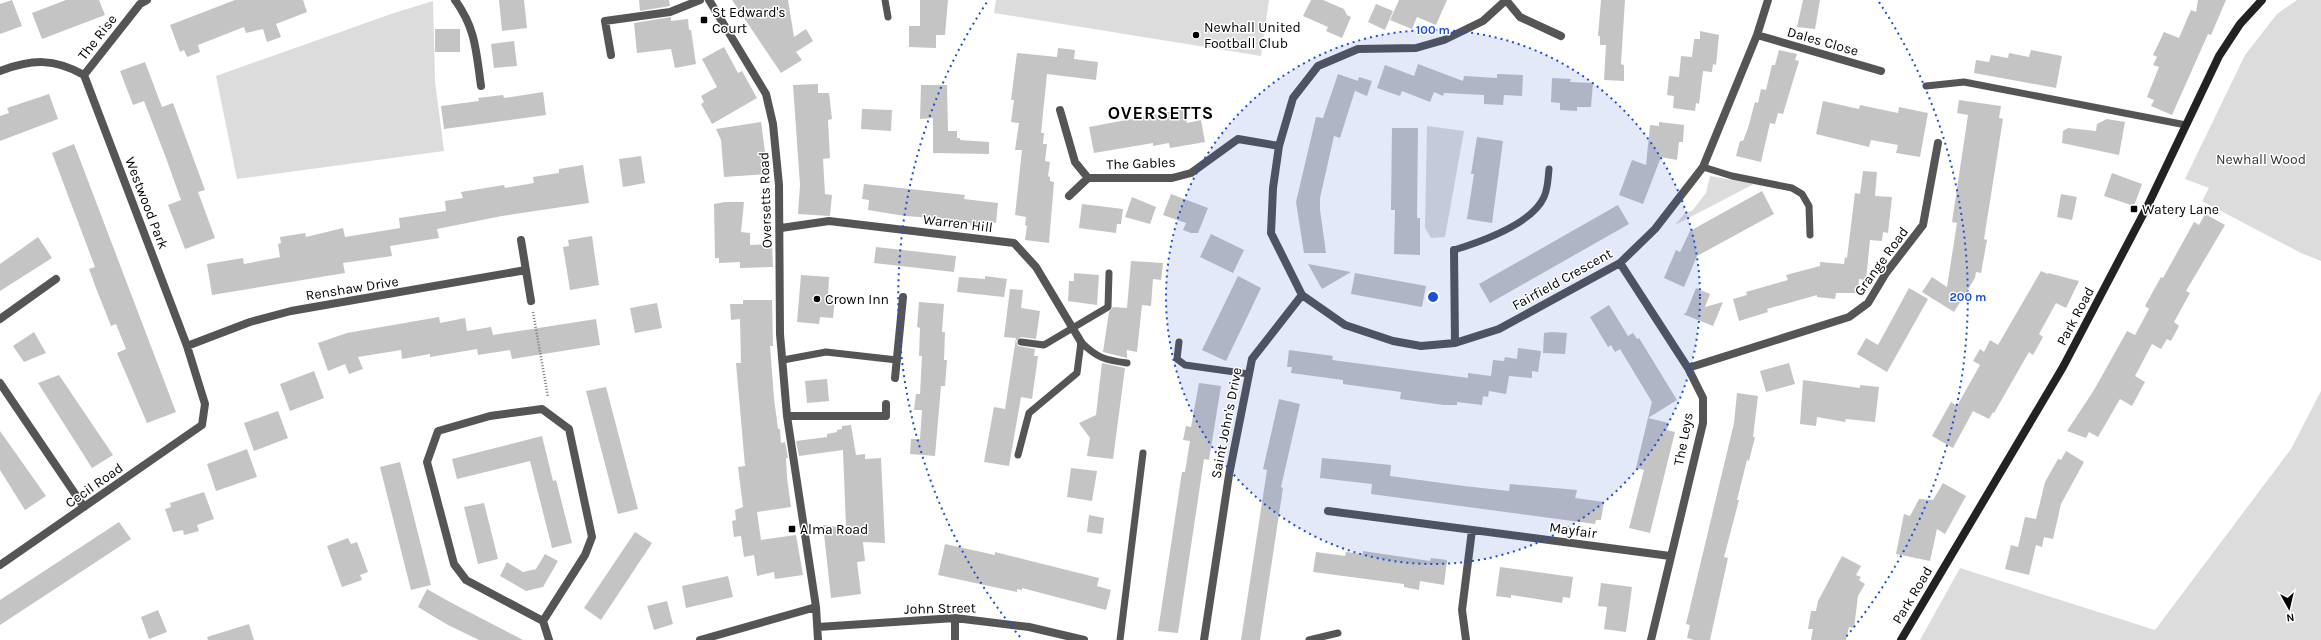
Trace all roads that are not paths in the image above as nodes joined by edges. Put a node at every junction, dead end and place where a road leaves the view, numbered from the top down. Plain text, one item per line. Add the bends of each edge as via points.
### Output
1 (147, 0) edge
2 (455, 0) edge
3 (700, 0) edge
4 (709, 0) edge
5 (885, 0) edge
6 (1506, 0) edge
7 (1768, 0) edge
8 (2261, 0) edge
9 (888, 18) dead end
10 (1757, 35) junction
11 (1560, 36) dead end
12 (610, 55) dead end
13 (0, 71) edge
14 (1881, 71) dead end
15 (84, 75) junction
16 (481, 86) dead end
17 (1926, 86) dead end
18 (1060, 110) dead end
19 (2186, 125) junction
20 (1938, 143) dead end
21 (1279, 146) junction
22 (1703, 167) junction
23 (1549, 169) dead end
24 (1088, 178) junction
25 (1069, 196) dead end
26 (781, 228) junction
27 (1810, 235) dead end
28 (521, 240) dead end
29 (1454, 250) joint
30 (1620, 263) junction
31 (526, 270) junction
32 (1109, 273) dead end
33 (56, 279) dead end
34 (1302, 295) junction
35 (903, 297) dead end
36 (531, 302) road end
37 (0, 319) edge
38 (1072, 328) junction
39 (1021, 342) dead end
40 (1081, 342) junction
41 (1179, 342) dead end
42 (1455, 343) junction
43 (187, 346) junction
44 (783, 360) junction
45 (897, 360) junction
46 (1127, 363) dead end
47 (1688, 368) junction
48 (1249, 374) junction
49 (895, 378) dead end
50 (0, 382) edge
51 (886, 404) dead end
52 (787, 416) junction
53 (202, 425) joint
54 (1143, 453) dead end
55 (1018, 455) dead end
56 (84, 507) junction
57 (1328, 511) dead end
58 (1472, 530) junction
59 (1670, 556) junction
60 (0, 565) edge
61 (816, 607) junction
62 (955, 618) junction
63 (544, 621) junction
64 (818, 627) junction
65 (1338, 633) dead end
66 (548, 640) edge
67 (700, 640) edge
68 (818, 640) edge
69 (955, 640) edge
70 (1084, 640) edge
71 (1120, 640) edge
72 (1204, 640) edge
73 (1309, 640) edge
74 (1466, 640) edge
75 (1651, 640) edge
76 (1901, 640) edge

1 - 15 street, The Rise via 140,4
2 - 16 street via 465,14 473,33
3 - 12 street via 670,12 605,21
4 - 26 street, Oversetts Road via 766,94 776,147
5 - 9 lane
6 - 11 street via 1520,17
6 - 21 street via 1483,21 1444,40 1416,48 1358,49 1318,66 1293,98
7 - 10 street, Fairfield Crescent
8 - 19 main road, Park Road via 2240,24 2219,56
10 - 14 street, Dales Close
10 - 22 street, Fairfield Crescent
13 - 15 street via 49,61 69,66
15 - 43 street, Westwood Park
17 - 19 lane via 1964,82
18 - 24 street, The Gables via 1075,162
19 - 76 main road, Park Road via 2063,367
20 - 47 street, Grange Road via 1923,225 1886,273 1868,303 1849,317
21 - 24 street, The Gables via 1238,139 1192,173 1172,178
21 - 34 street via 1273,188 1271,233
22 - 27 lane via 1732,176 1792,188 1802,194 1809,206
22 - 30 street, Fairfield Crescent via 1655,228
23 - 29 lane via 1544,197 1532,212 1505,230 1480,242
24 - 25 street, The Gables
26 - 38 street, Warren Hill via 829,220 1014,243 1036,267
26 - 44 street, Oversetts Road via 780,334
28 - 31 street
29 - 42 street
30 - 42 street, Fairfield Crescent via 1499,329
30 - 47 street, The Leys
31 - 36 street
31 - 43 street, Renshaw Drive via 291,310 250,322
32 - 38 lane via 1108,307
33 - 37 street
34 - 42 street, Fairfield Crescent via 1345,325 1393,341 1421,346
34 - 48 street, Saint John's Drive via 1252,359
35 - 45 street
38 - 39 lane via 1044,345
38 - 40 street, Warren Hill
40 - 46 lane via 1095,356
40 - 55 lane via 1077,374 1029,413
41 - 48 lane via 1177,359 1185,365
43 - 53 street, Westwood Park via 205,404
44 - 45 lane via 826,352
44 - 52 street, Oversetts Road
45 - 49 street
47 - 59 street, The Leys via 1703,398 1703,423
48 - 72 street, Saint John's Drive via 1229,475
50 - 56 street
51 - 52 street via 886,416
52 - 61 street, Oversetts Road
53 - 56 street, Cecil Road
54 - 71 lane
56 - 60 street, Cecil Road
57 - 58 street, Mayfair
58 - 59 street, Mayfair
58 - 74 street via 1462,610
59 - 75 street, The Leys
61 - 64 street, Oversetts Road
61 - 67 street
62 - 64 street, John Street
62 - 69 street
62 - 70 street, John Street via 1030,627
63 - 63 street via 466,580 454,564 427,462 438,431 490,416 542,409 569,429 592,537 585,555
63 - 66 street
64 - 68 street, Oversetts Road
65 - 73 lane

